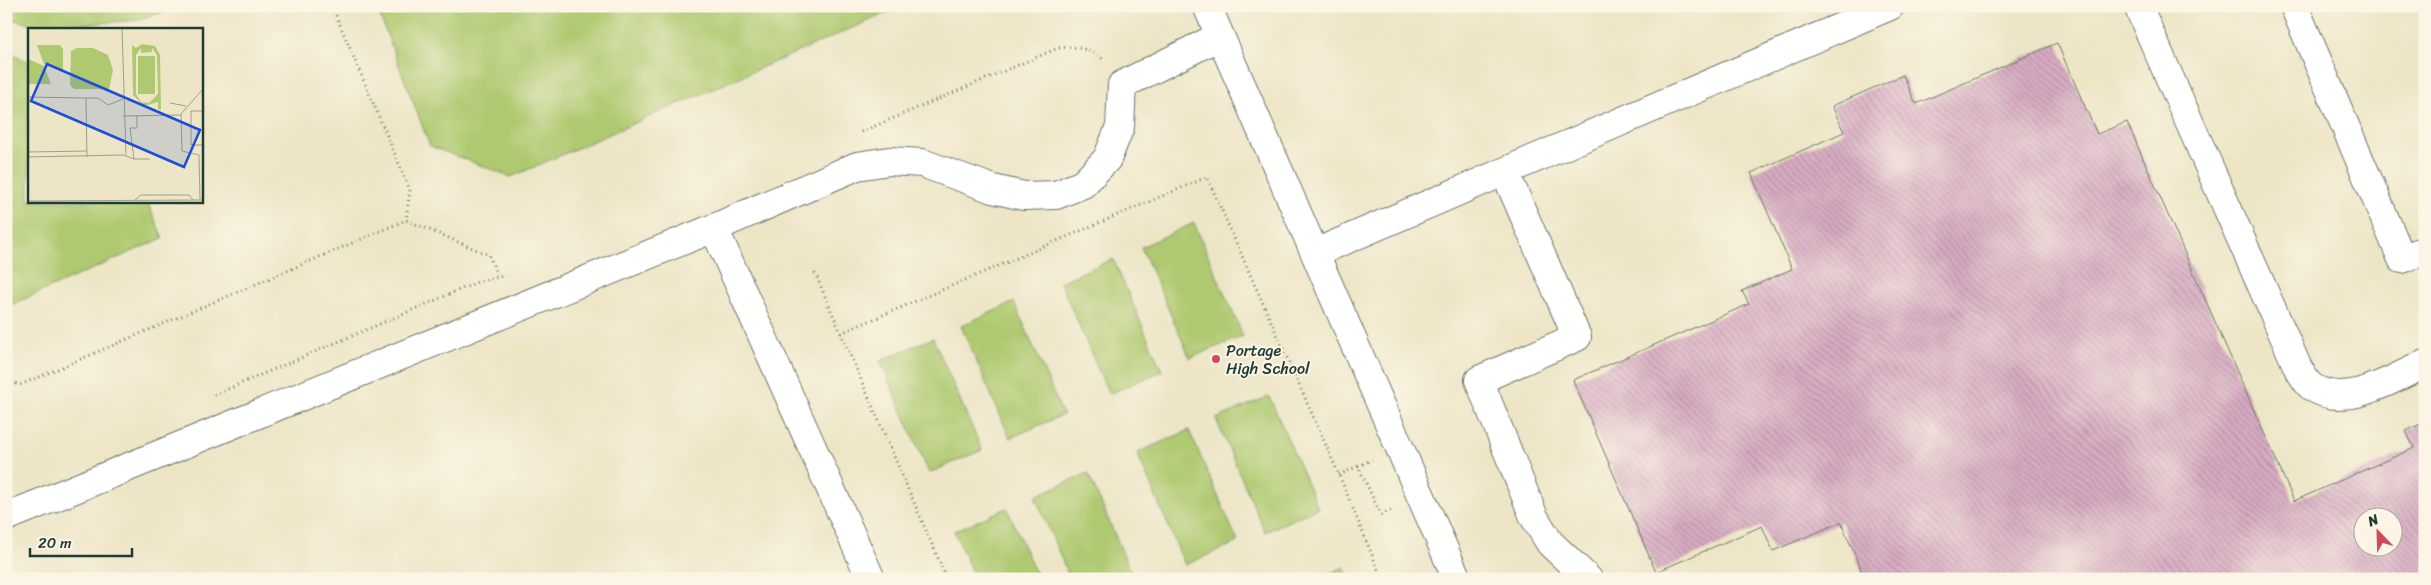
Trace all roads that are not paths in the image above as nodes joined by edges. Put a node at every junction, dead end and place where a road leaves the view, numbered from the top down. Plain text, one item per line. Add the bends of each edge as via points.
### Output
1 (1207, 6) edge
2 (1890, 6) edge
3 (2138, 6) edge
4 (2294, 6) edge
5 (1220, 36) junction
6 (1505, 172) junction
7 (714, 228) junction
8 (1315, 253) junction
9 (2413, 255) edge
10 (2425, 364) edge
11 (6, 517) edge
12 (871, 579) edge
13 (1457, 579) edge
14 (1588, 579) edge

1 - 5 lane
2 - 6 lane
3 - 10 lane via 2298,368 2311,386 2328,394 2347,395
4 - 9 lane
5 - 7 lane via 1122,85 1120,127 1107,159 1083,184 1056,195 1024,196 993,189 922,163 889,161 857,166
5 - 8 lane
6 - 8 lane
6 - 14 lane via 1577,337 1479,380 1534,516 1550,543
7 - 11 lane
7 - 12 lane
8 - 13 lane

